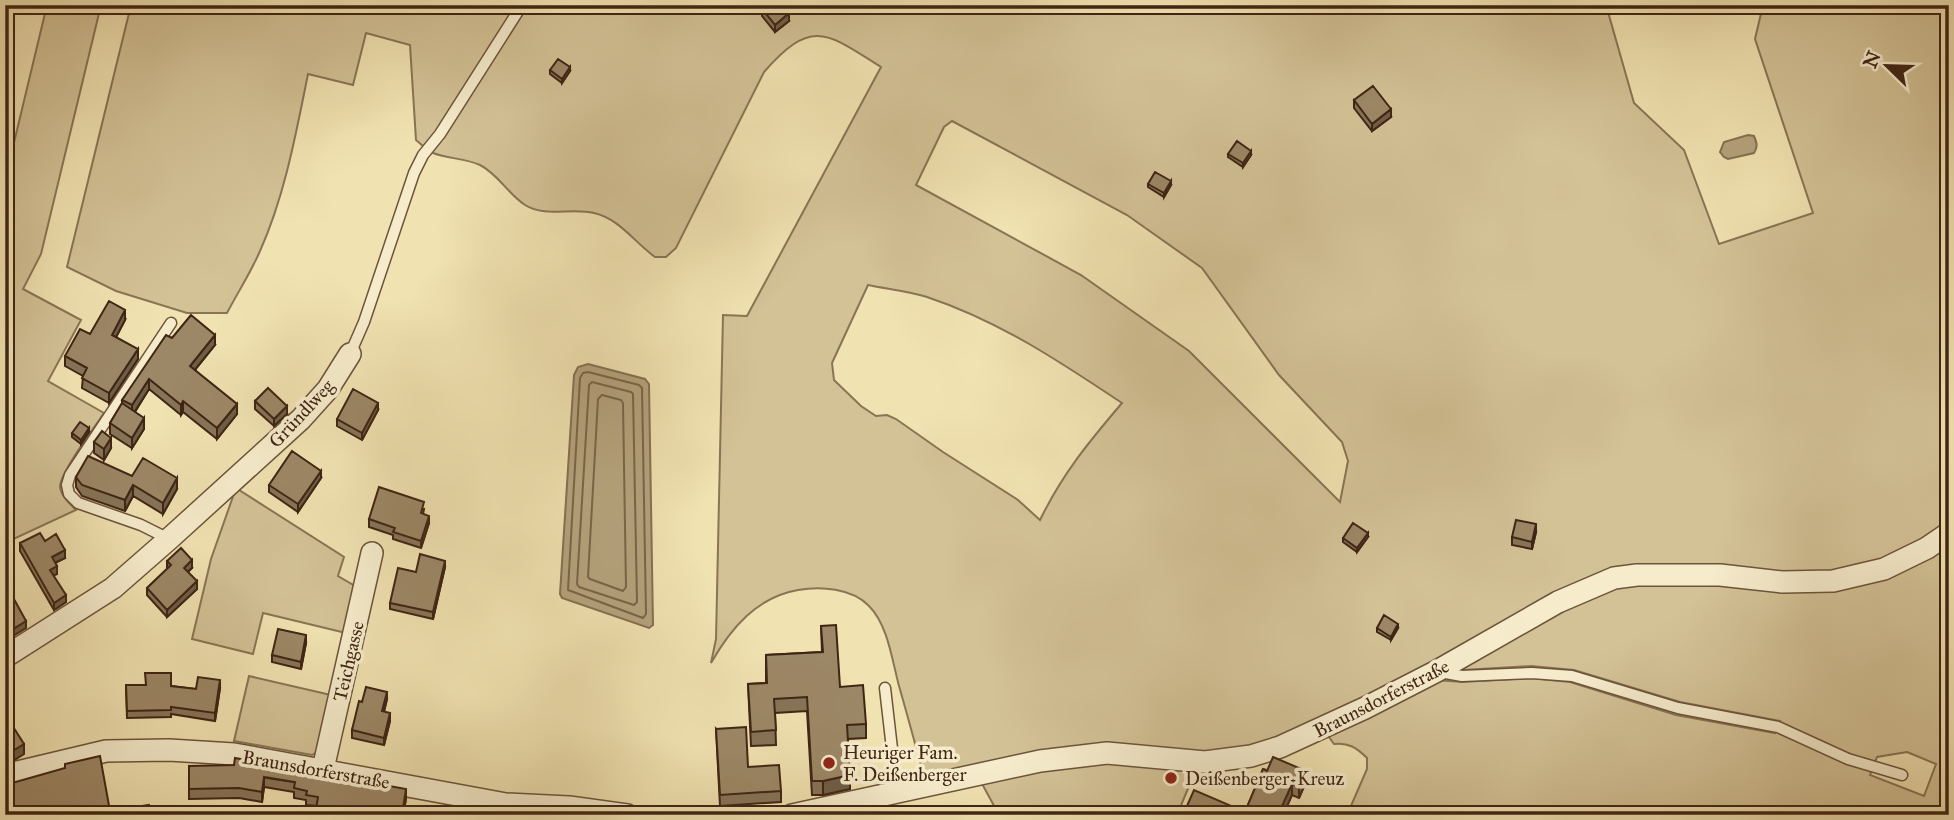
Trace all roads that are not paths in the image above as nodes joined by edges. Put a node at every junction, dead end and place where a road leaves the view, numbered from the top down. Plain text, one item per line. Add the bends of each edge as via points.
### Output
1 (522, 5) edge
2 (171, 323) dead end
3 (349, 354) joint
4 (1949, 533) edge
5 (169, 539) junction
6 (372, 553) dead end
7 (5, 657) edge
8 (1437, 671) junction
9 (885, 688) dead end
10 (323, 769) junction
11 (6, 774) edge
12 (1902, 775) dead end
13 (897, 792) junction
14 (503, 810) edge
15 (627, 815) edge
16 (792, 815) edge

1 - 3 lane, Gründlweg via 414,173
2 - 5 lane via 67,485 78,503
3 - 5 street, Gründlweg via 328,389 301,419
4 - 8 street, Braunsdorferstraße via 1884,569 1833,581 1782,582 1720,575 1614,578 1558,602
5 - 7 street, Gründlweg via 113,588
6 - 10 street, Teichgasse
8 - 12 lane via 1462,676 1532,673 1572,677 1678,708 1778,727 1848,759
8 - 13 street, Braunsdorferstraße via 1312,733 1251,756 1205,762 1107,753 1040,761
9 - 13 lane
10 - 11 street, Braunsdorferstraße via 234,754 131,750 106,751
10 - 14 street, Braunsdorferstraße
13 - 16 street, Braunsdorferstraße
14 - 15 street, Braunsdorferstraße via 569,807

